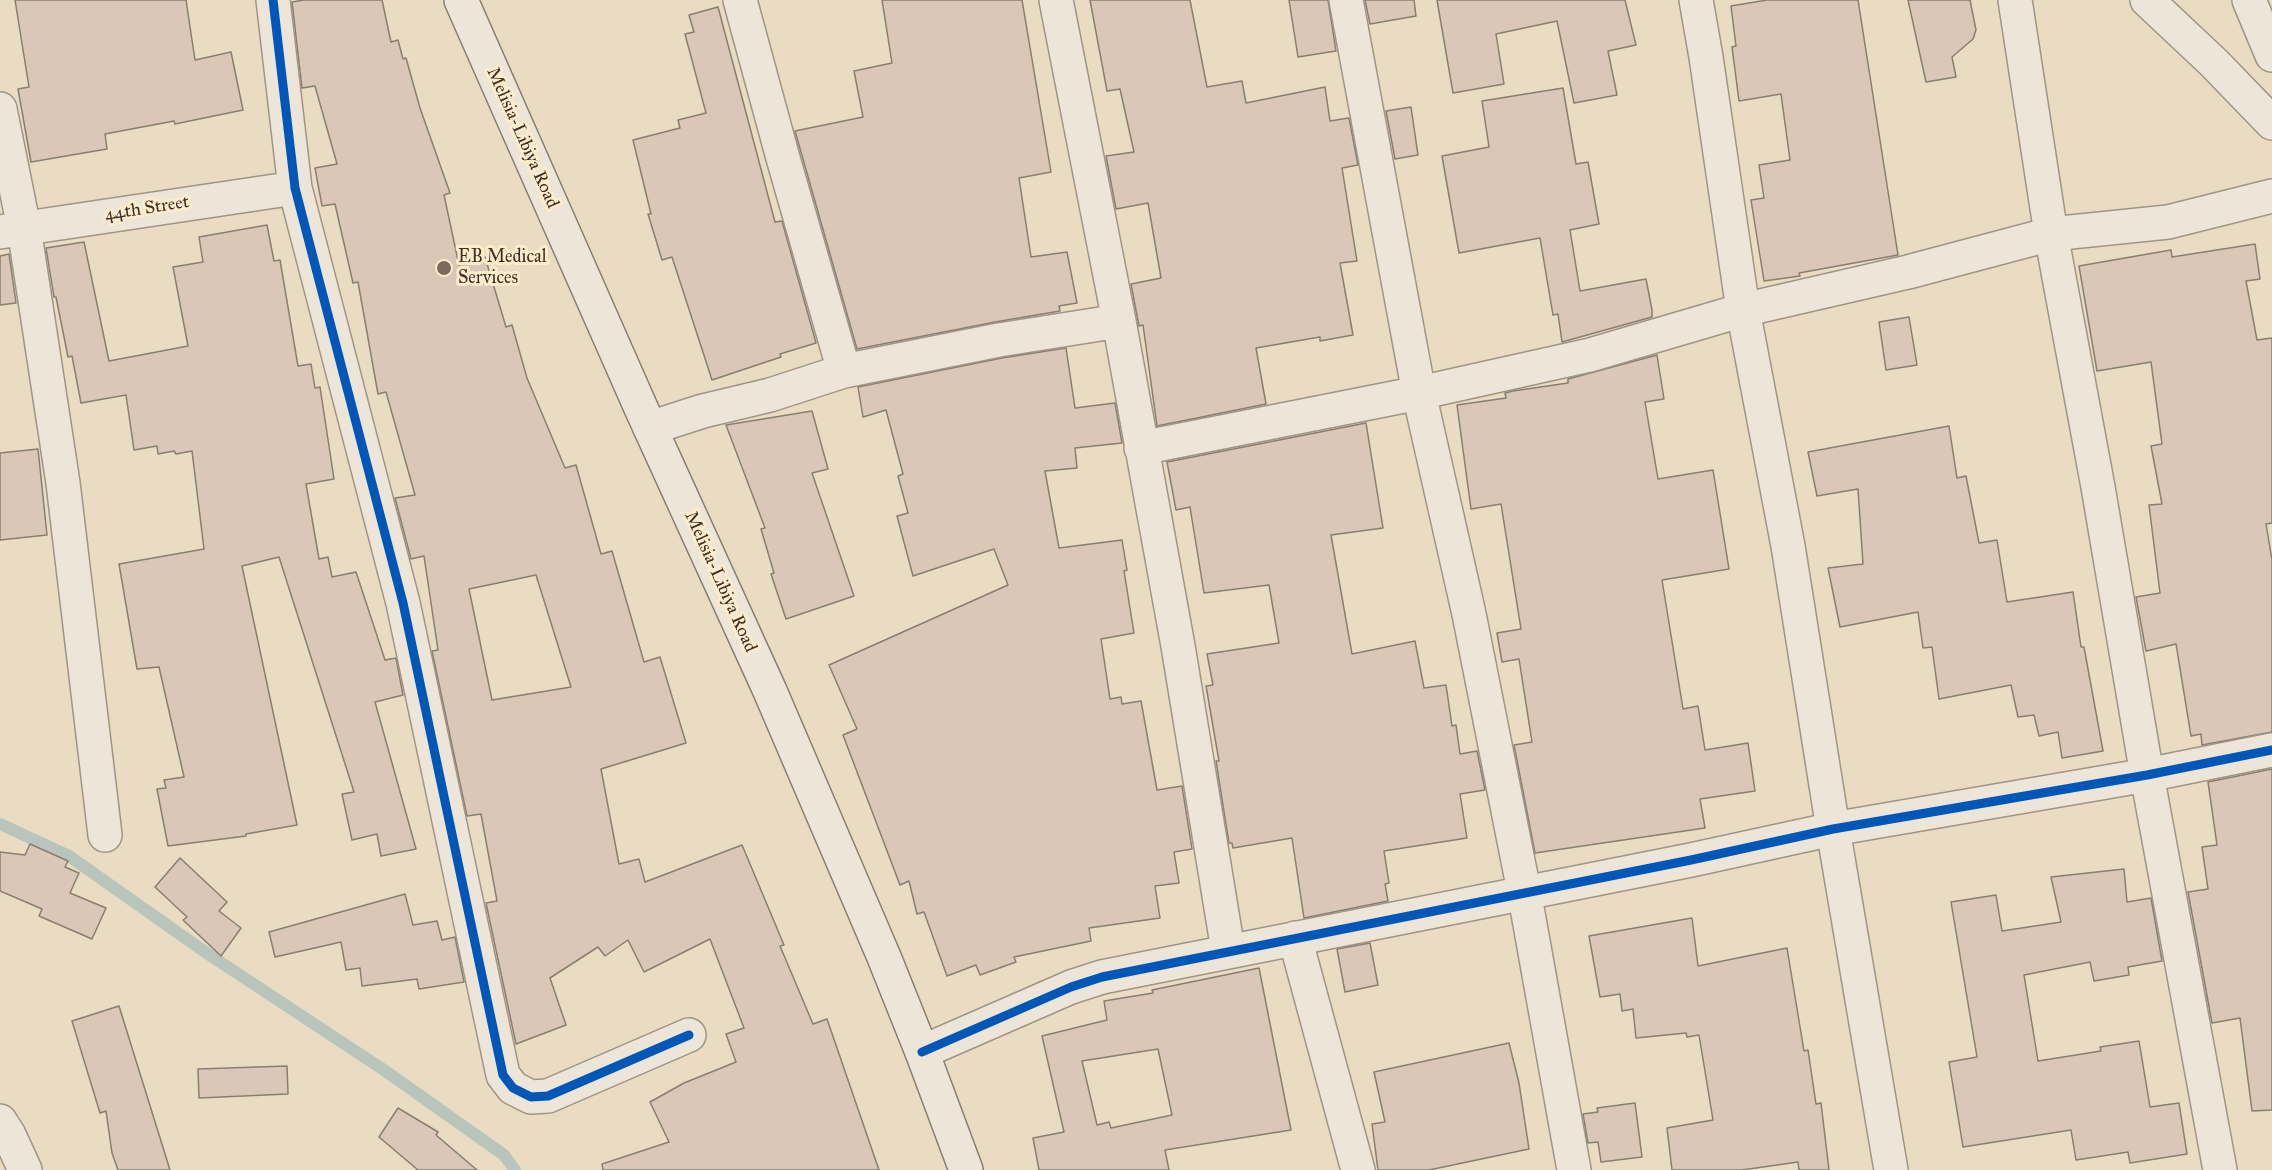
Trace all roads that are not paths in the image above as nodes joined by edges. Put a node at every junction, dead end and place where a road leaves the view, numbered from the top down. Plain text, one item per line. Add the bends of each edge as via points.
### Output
1 (273, 0) edge
2 (461, 0) edge
3 (740, 0) edge
4 (1056, 0) edge
5 (1346, 0) edge
6 (1696, 0) edge
7 (2015, 0) edge
8 (2147, 0) edge
9 (2249, 0) edge
10 (2272, 55) edge
11 (0, 109) edge
12 (2272, 123) edge
13 (295, 188) junction
14 (2272, 196) edge
15 (12, 230) edge
16 (2050, 234) junction
17 (1743, 310) junction
18 (1119, 321) junction
19 (844, 371) junction
20 (1419, 393) junction
21 (650, 428) junction
22 (1141, 448) junction
23 (2272, 750) edge
24 (2147, 775) junction
25 (1833, 829) junction
26 (105, 835) dead end
27 (1524, 891) junction
28 (1295, 938) junction
29 (1228, 950) junction
30 (689, 1035) dead end
31 (922, 1052) junction
32 (0, 1121) edge
33 (25, 1170) edge
34 (966, 1170) edge
35 (1358, 1170) edge
36 (1574, 1170) edge
37 (1891, 1170) edge
38 (2220, 1170) edge

1 - 13 street
2 - 21 street, Melisia-Libiya Road
3 - 19 street
4 - 18 street
5 - 20 street
6 - 17 street
7 - 16 street
8 - 12 street
9 - 10 street
11 - 15 street
13 - 15 street, 44th Street
13 - 30 street via 403,603 503,1075 513,1088 531,1097 548,1096
14 - 16 street via 2168,222
15 - 26 street via 63,483
16 - 17 street
16 - 24 street
17 - 20 street via 1590,356
17 - 25 street via 1788,546
18 - 19 street
18 - 22 street
19 - 21 street
20 - 22 street
20 - 27 street via 1469,614
21 - 31 street, Melisia-Libiya Road via 774,702
22 - 29 street via 1179,646
23 - 24 street
24 - 25 street
24 - 38 street
25 - 27 street
25 - 37 street
27 - 28 street
27 - 36 street
28 - 29 street
28 - 35 street
29 - 31 street via 1071,987
31 - 34 street, Melisia-Libiya Road
32 - 33 street

